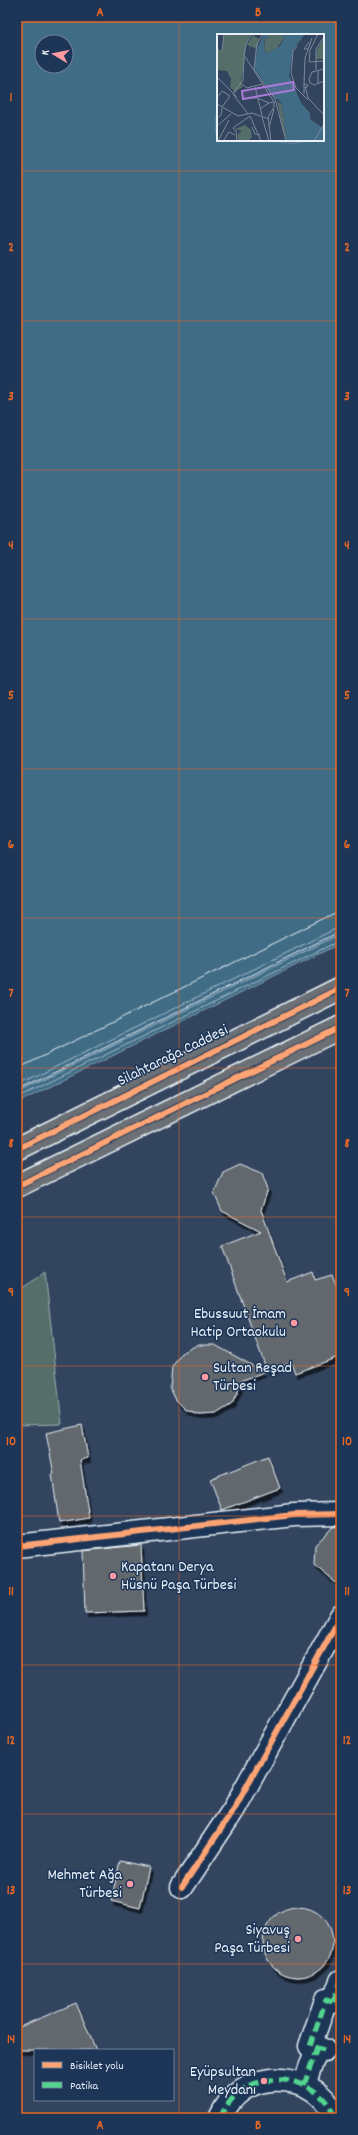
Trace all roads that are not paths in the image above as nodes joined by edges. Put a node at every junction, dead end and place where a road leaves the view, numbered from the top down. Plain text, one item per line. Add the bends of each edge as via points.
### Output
1 (341, 988) edge
2 (341, 1027) edge
3 (17, 1148) edge
4 (17, 1186) edge
5 (341, 1514) edge
6 (17, 1546) edge
7 (341, 1616) edge
8 (182, 1888) dead end
9 (341, 1981) edge
10 (304, 2085) junction
11 (220, 2118) edge
12 (335, 2118) edge

1 - 3 main road, Silahtarağa Caddesi
2 - 4 main road
5 - 6 street via 294,1515
7 - 8 street via 234,1809
9 - 10 street via 310,2046 320,2049
10 - 11 street via 283,2079 262,2081 242,2090 227,2104
10 - 12 street via 321,2097

